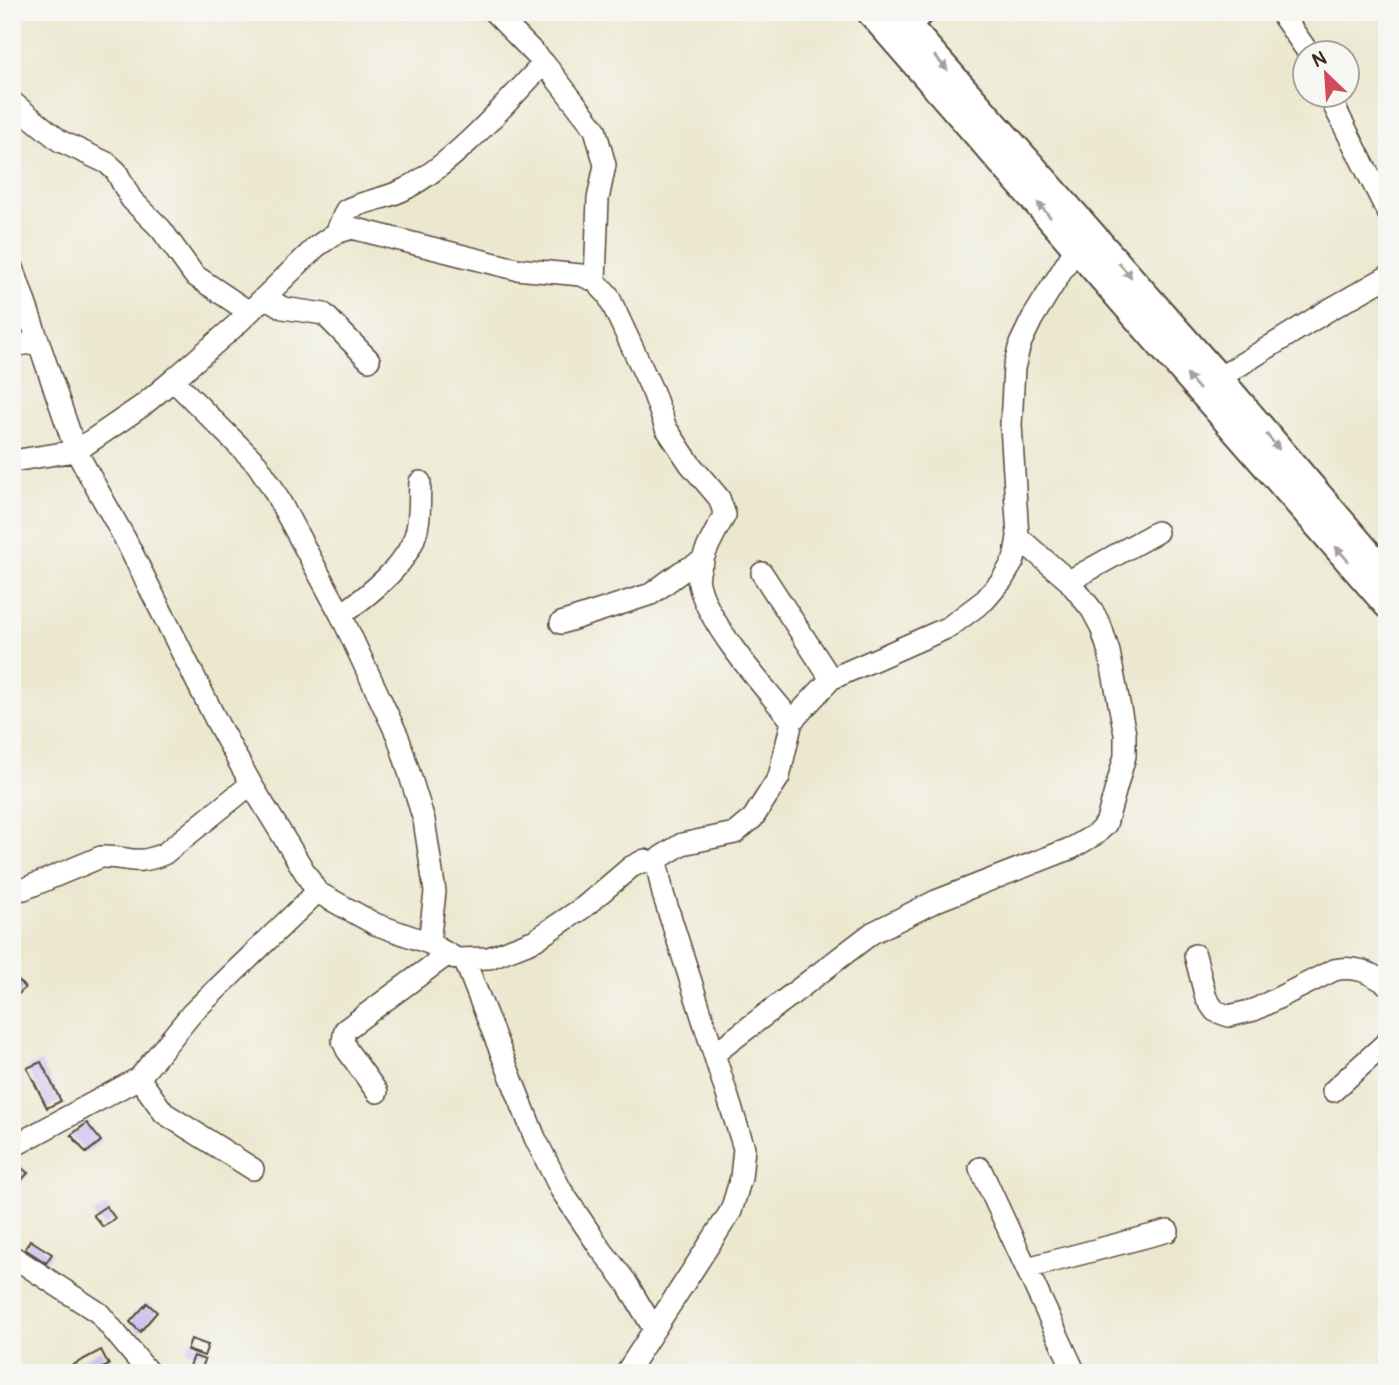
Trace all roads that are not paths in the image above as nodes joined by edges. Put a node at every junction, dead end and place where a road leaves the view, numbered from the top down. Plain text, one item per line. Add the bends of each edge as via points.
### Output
1 (494, 12) edge
2 (870, 12) edge
3 (1280, 12) edge
4 (910, 16) edge
5 (1298, 38) edge
6 (544, 63) junction
7 (12, 102) edge
8 (1335, 108) edge
9 (1387, 211) edge
10 (336, 233) junction
11 (1076, 248) junction
12 (12, 265) edge
13 (1387, 277) edge
14 (595, 281) junction
15 (265, 297) junction
16 (249, 312) junction
17 (39, 342) junction
18 (12, 346) edge
19 (369, 360) dead end
20 (1219, 378) junction
21 (173, 380) junction
22 (76, 451) junction
23 (12, 461) edge
24 (420, 482) dead end
25 (1157, 531) dead end
26 (1018, 537) junction
27 (703, 561) junction
28 (762, 573) dead end
29 (1387, 575) edge
30 (1069, 581) junction
31 (1387, 606) edge
32 (341, 615) junction
33 (561, 623) dead end
34 (831, 679) junction
35 (792, 720) junction
36 (251, 784) junction
37 (657, 865) junction
38 (12, 891) edge
39 (317, 892) junction
40 (429, 943) junction
41 (1195, 955) dead end
42 (456, 956) junction
43 (1387, 984) edge
44 (1387, 1042) edge
45 (714, 1054) junction
46 (139, 1078) junction
47 (1333, 1091) dead end
48 (377, 1092) dead end
49 (12, 1147) edge
50 (980, 1168) dead end
51 (253, 1170) dead end
52 (1168, 1231) dead end
53 (12, 1256) edge
54 (1027, 1268) junction
55 (654, 1329) junction
56 (149, 1373) edge
57 (626, 1373) edge
58 (1075, 1373) edge

1 - 6 street
11 -> 2 main road
3 - 5 street
4 -> 20 main road
6 - 10 street via 478,132 426,176 396,193 346,210
6 - 14 street via 600,142 605,165 598,199
7 - 16 street via 60,141 107,163 194,275
8 - 9 street
10 - 14 street via 352,229 516,269 581,275
10 - 15 street
11 - 26 street via 1032,319 1014,368 1011,425
31 -> 11 main road
12 - 17 street
13 - 20 street
14 - 27 street via 608,295 666,428 719,498 725,515
15 - 16 street
15 - 19 street via 283,308 324,314
16 - 21 street
17 - 18 street
17 - 22 street
20 -> 29 main road
21 - 22 street
21 - 32 street via 257,464
22 - 23 street
22 - 36 street
24 - 32 street via 416,535 407,553 371,593
25 - 30 street
26 - 30 street
26 - 34 street via 1014,559 1002,580 968,614 929,637
27 - 33 street via 651,594
27 - 35 street via 698,582 718,626
28 - 34 street
30 - 45 street via 1101,627 1125,734 1123,766 1106,824 1072,848 936,901 872,933
32 - 40 street via 398,737 424,820 435,892
34 - 35 street
35 - 37 street via 779,777 753,818 735,833 682,844
36 - 38 street via 164,854 136,862 101,857
36 - 39 street
37 - 42 street via 645,860 631,867 536,940 489,958
37 - 45 street
39 - 40 street via 374,924
39 - 46 street via 192,1013
40 - 42 street
41 - 43 street via 1206,998 1215,1011 1229,1016 1254,1010 1334,970 1363,970
42 - 48 street via 345,1030 347,1050
42 - 55 street via 561,1190
44 - 47 street
45 - 55 street via 744,1148 741,1178 731,1211
46 - 49 street
46 - 51 street via 164,1113
50 - 54 street
52 - 54 street
53 - 56 street via 99,1313
54 - 58 street
55 - 57 street

